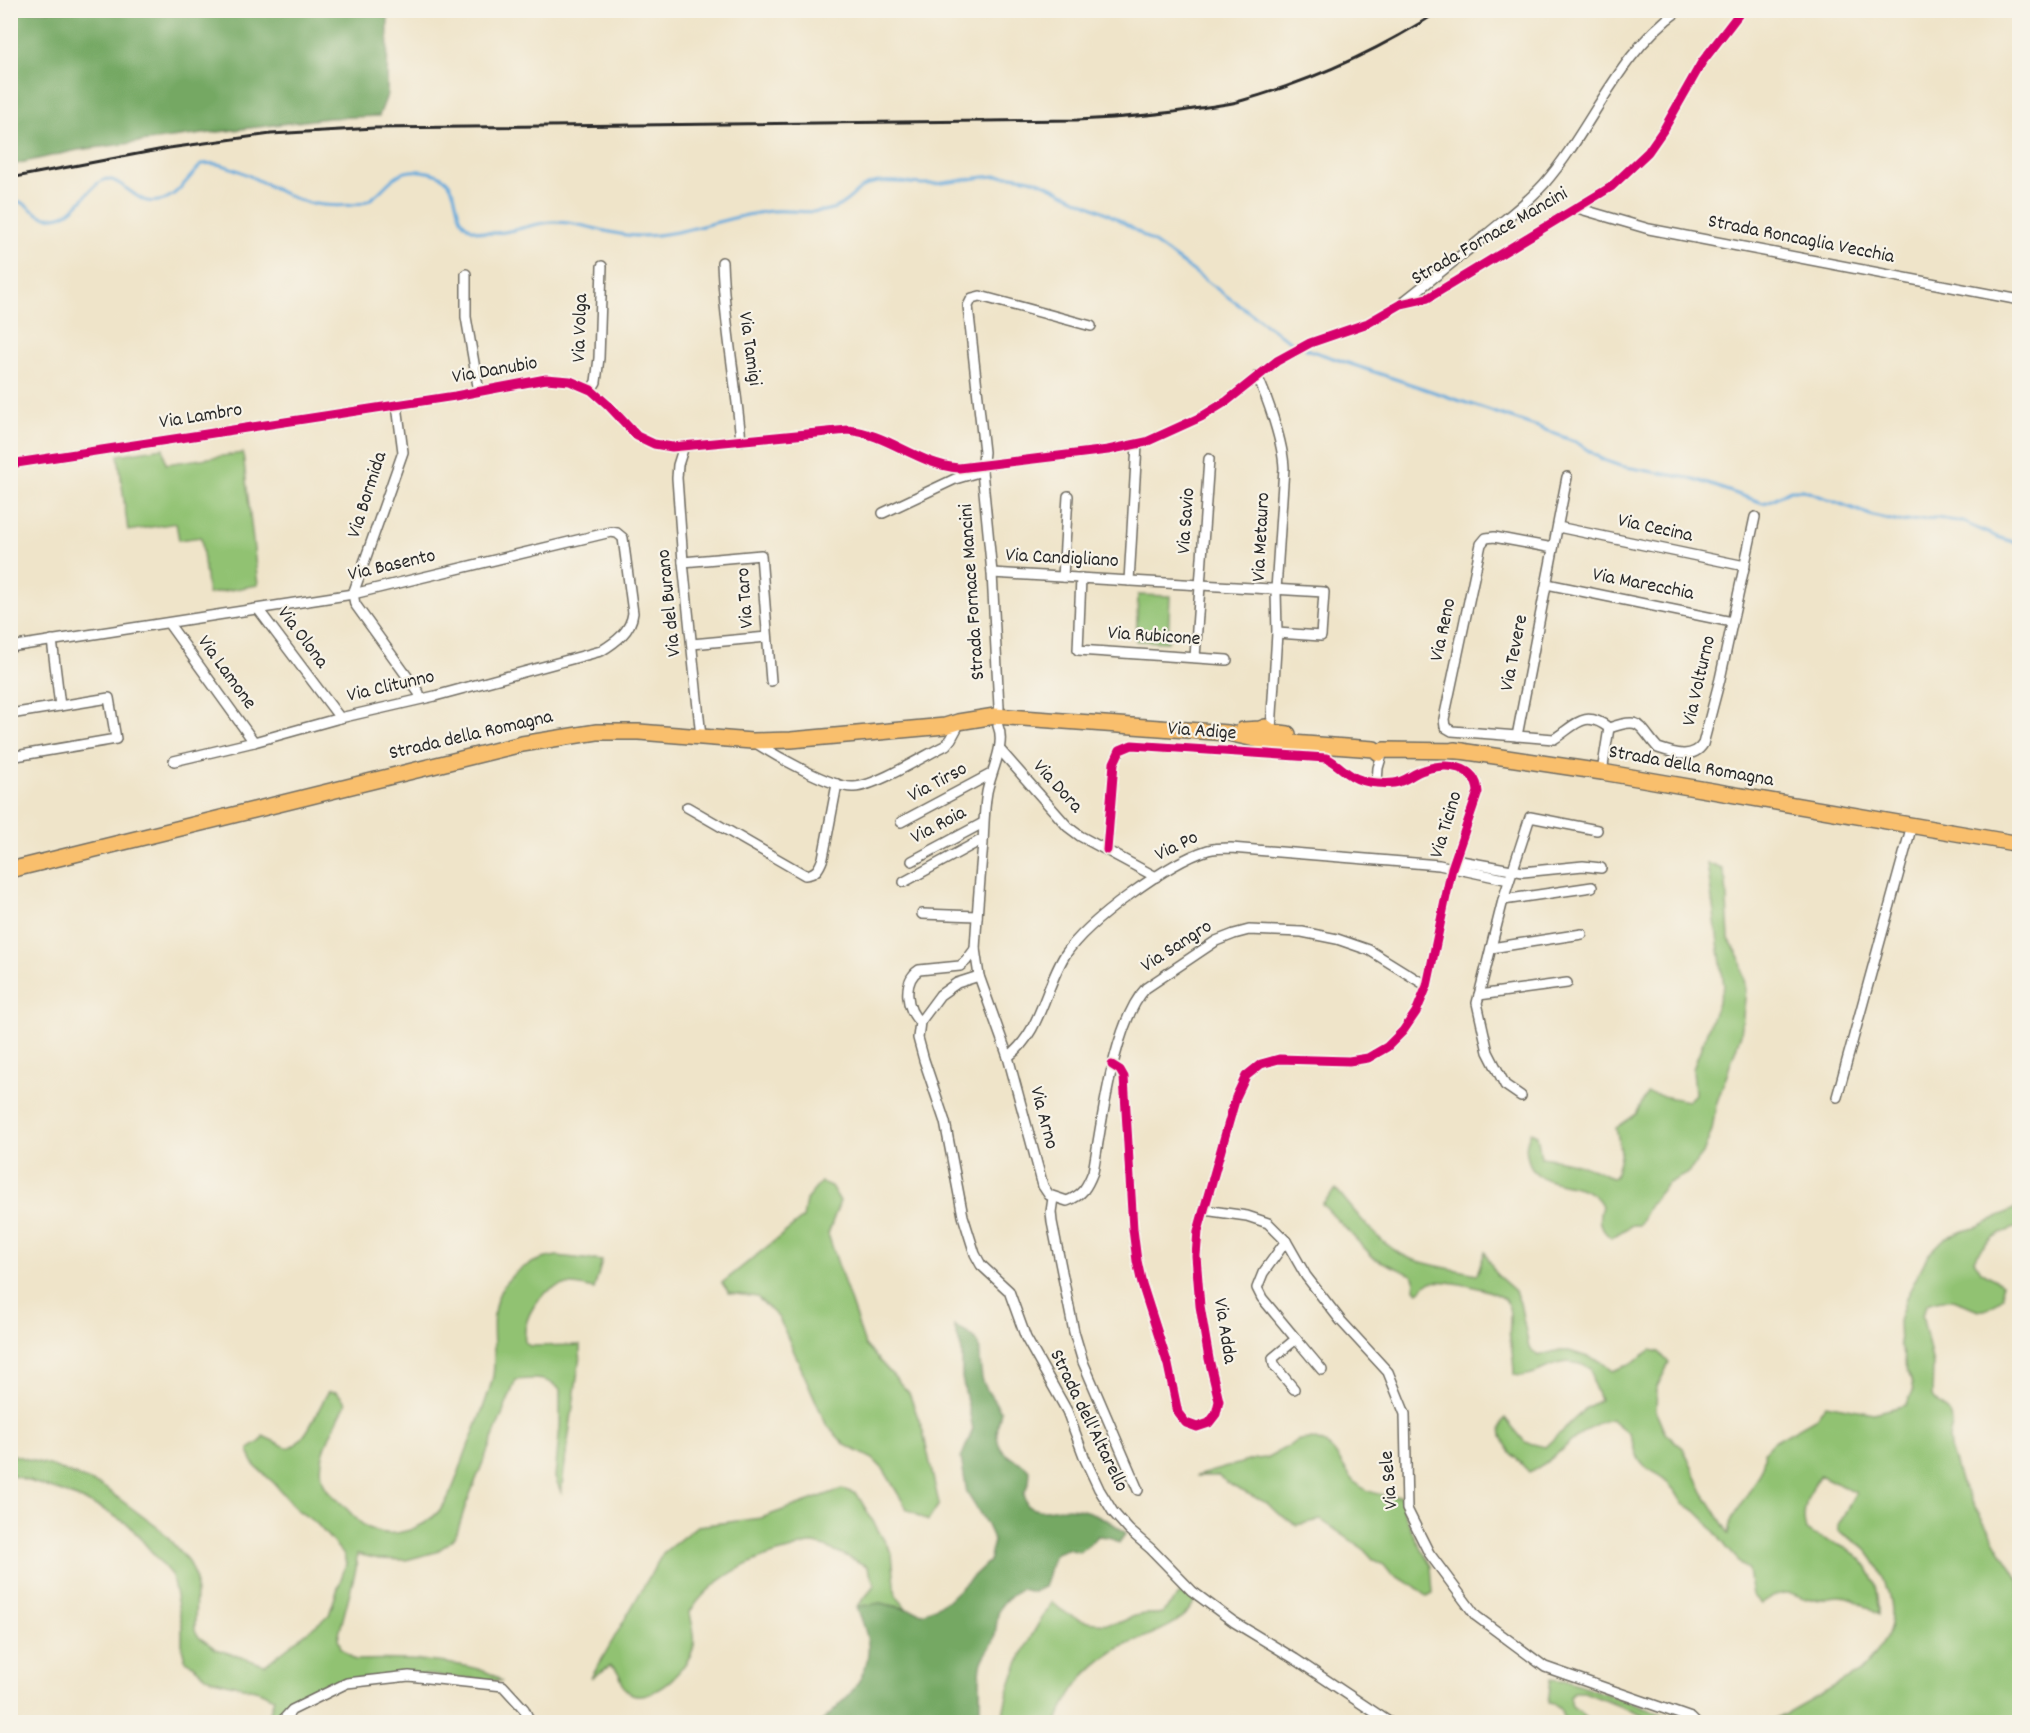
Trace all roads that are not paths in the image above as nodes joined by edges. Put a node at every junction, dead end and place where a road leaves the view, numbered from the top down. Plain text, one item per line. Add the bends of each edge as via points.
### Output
1 (1679, 10) edge
2 (1742, 10) edge
3 (1577, 208) junction
4 (722, 262) dead end
5 (602, 266) dead end
6 (466, 274) dead end
7 (2019, 300) edge
8 (1401, 304) junction
9 (1091, 326) dead end
10 (1257, 376) junction
11 (591, 390) junction
12 (480, 392) junction
13 (397, 405) junction
14 (741, 441) junction
15 (1137, 445) junction
16 (684, 446) junction
17 (672, 447) junction
18 (1209, 459) dead end
19 (10, 464) edge
20 (678, 465) junction
21 (982, 468) junction
22 (1567, 477) dead end
23 (1068, 496) dead end
24 (883, 513) dead end
25 (1755, 517) dead end
26 (1558, 526) junction
27 (1553, 548) junction
28 (683, 561) junction
29 (1745, 566) junction
30 (992, 573) junction
31 (1062, 577) junction
32 (1081, 578) junction
33 (1129, 581) junction
34 (1547, 584) junction
35 (1201, 585) junction
36 (1276, 590) junction
37 (353, 594) junction
38 (258, 609) junction
39 (1732, 622) junction
40 (169, 624) junction
41 (1277, 633) junction
42 (767, 637) junction
43 (52, 640) junction
44 (613, 644) joint
45 (692, 644) junction
46 (10, 647) edge
47 (1195, 657) junction
48 (1227, 660) dead end
49 (771, 681) dead end
50 (420, 699) junction
51 (60, 706) junction
52 (10, 714) edge
53 (340, 717) junction
54 (996, 722) junction
55 (951, 727) junction
56 (1609, 728) junction
57 (1265, 733) junction
58 (1517, 736) junction
59 (701, 737) junction
60 (752, 741) junction
61 (254, 742) junction
62 (1380, 747) junction
63 (1000, 748) junction
64 (10, 757) edge
65 (174, 761) dead end
66 (1602, 772) junction
67 (991, 774) junction
68 (1377, 782) junction
69 (837, 784) junction
70 (687, 807) dead end
71 (901, 822) dead end
72 (983, 823) junction
73 (1912, 825) junction
74 (1597, 831) dead end
75 (983, 839) junction
76 (2019, 844) edge
77 (1107, 850) junction
78 (912, 861) dead end
79 (1454, 864) junction
80 (13, 868) edge
81 (1601, 868) dead end
82 (1510, 876) junction
83 (1156, 877) junction
84 (904, 882) dead end
85 (1592, 887) dead end
86 (1503, 900) junction
87 (922, 914) dead end
88 (977, 916) junction
89 (1582, 934) dead end
90 (1491, 948) junction
91 (975, 950) junction
92 (979, 976) junction
93 (1567, 983) dead end
94 (1427, 986) junction
95 (1479, 995) junction
96 (920, 1022) junction
97 (1008, 1057) junction
98 (1113, 1065) junction
99 (1521, 1096) dead end
100 (1837, 1097) dead end
101 (1053, 1198) junction
102 (1204, 1210) junction
103 (1286, 1241) junction
104 (1296, 1339) junction
105 (1322, 1370) dead end
106 (1294, 1389) dead end
107 (1138, 1490) dead end
108 (280, 1722) edge
109 (530, 1722) edge
110 (1389, 1722) edge
111 (1695, 1722) edge

1 - 8 street via 1630,57 1566,157 1543,184
2 - 3 street, Strada Fornace Mancini via 1702,62 1648,152 1611,187
3 - 7 street, Strada Roncaglia Vecchia via 1648,229
3 - 8 street, Strada Fornace Mancini via 1428,298
4 - 14 street, Via Tamigi
5 - 11 street, Via Volga via 599,358
6 - 12 street via 466,317
8 - 10 street, Strada Fornace Mancini via 1368,323 1310,343
9 - 21 street, Strada Fornace Mancini via 980,296 972,298 968,306
10 - 15 street, Strada Fornace Mancini via 1201,417
10 - 36 street, Via Metauro via 1284,458
11 - 12 street, Via Danubio via 570,381 546,380
11 - 17 street, Via Danubio via 637,436
12 - 13 street, Via Danubio
13 - 19 street, Via Lambro
13 - 37 street, Via Bormida via 403,452
14 - 16 street, Via Danubio
14 - 21 street, Via Danubio via 848,430 878,436 938,465
15 - 21 street, Strada Fornace Mancini
15 - 33 street
16 - 17 street, Via Danubio
16 - 20 street
17 - 20 street
18 - 35 street, Via Savio
20 - 28 street, Via del Burano
21 - 24 street
21 - 30 street, Strada Fornace Mancini
22 - 26 street, Via Tevere
23 - 31 street
25 - 29 street, Via Volturno
26 - 27 street, Via Tevere
26 - 29 street, Via Cecina
27 - 34 street, Via Tevere
27 - 58 street, Via Reno via 1494,537 1481,543 1444,719 1445,727 1452,731
28 - 42 street, Via Taro via 761,555
28 - 45 street, Via del Burano
29 - 39 street, Via Volturno
30 - 31 street, Via Candigliano
30 - 54 street, Strada Fornace Mancini via 999,707
31 - 32 street, Via Candigliano
32 - 33 street, Via Candigliano
32 - 47 street, Via Rubicone via 1078,650
33 - 35 street, Via Candigliano
34 - 39 street, Via Marecchia
34 - 58 street, Via Tevere
35 - 36 street, Via Candigliano
35 - 47 street, Via Savio
36 - 41 street, Via Metauro
36 - 41 street, Via Candigliano via 1324,592 1321,636
37 - 38 street, Via Basento
37 - 44 street, Via Basento via 614,532 624,540 633,613 628,629
37 - 50 street via 355,604
38 - 40 street, Via Basento
38 - 53 street, Via Olona
39 - 56 street, Via Volturno via 1699,751 1692,755 1658,748 1645,729 1635,723
40 - 43 street, Via Basento
40 - 61 street, Via Lamone
41 - 57 street, Via Metauro via 1272,705
42 - 45 street
42 - 49 street, Via Taro
43 - 46 street, Via Basento
43 - 51 street
44 - 50 street, Via Clitunno via 601,651
45 - 59 street, Via del Burano
47 - 48 street, Via Rubicone
50 - 53 street, Via Clitunno
51 - 52 street
51 - 64 street via 109,698 116,740
53 - 61 street, Via Clitunno
54 - 55 main road, Strada della Romagna via 957,722
54 - 57 main road, Strada della Romagna via 1016,717
54 - 63 street
55 - 60 main road, Strada della Romagna
55 - 69 street via 951,739 946,745 870,784
56 - 58 street via 1592,718 1582,719 1554,739
56 - 66 street
57 - 62 main road, Strada della Romagna
59 - 60 main road, Strada della Romagna
59 - 80 main road, Strada della Romagna via 597,732 552,738
60 - 69 street
61 - 65 street, Via Clitunno
62 - 66 main road, Strada della Romagna via 1401,742
62 - 68 street
63 - 67 street, Via Arno
63 - 77 street, Via Dora via 1068,827
66 - 73 main road, Strada della Romagna
67 - 71 street, Via Tirso
67 - 72 street, Via Arno
68 - 77 street, Via Adige via 1360,780 1326,758 1132,745 1120,750 1114,763
68 - 79 street, Via Ticino via 1394,783 1437,766 1462,768 1472,774 1478,792
69 - 70 street via 823,858 812,874 805,875
72 - 75 street, Via Arno
72 - 78 street, Via Roia
73 - 76 main road, Strada della Romagna
73 - 100 street
74 - 82 street via 1530,817
75 - 84 street
75 - 88 street, Via Arno
77 - 83 street, Via Dora
79 - 82 street, Via Po
79 - 83 street, Via Po via 1439,866 1231,848 1209,850
79 - 94 street, Via Ticino
81 - 82 street, Via Po via 1583,866
82 - 86 street
83 - 97 street, Via Po via 1095,921 1066,954 1027,1040
85 - 86 street
86 - 90 street
87 - 88 street
88 - 91 street, Via Arno
89 - 90 street
90 - 95 street
91 - 92 street, Via Arno
91 - 96 street, Strada dell'Altarello via 960,966 913,973 908,994 911,1011
92 - 96 street via 940,994
92 - 97 street, Via Arno
93 - 95 street
94 - 98 street, Via Sangro via 1368,950 1337,939 1302,932 1234,933 1146,988 1129,1013
94 - 102 street, Via Adda via 1403,1031 1368,1058 1279,1059 1261,1064 1246,1076 1236,1097
95 - 99 street via 1477,1003 1488,1052 1505,1085
96 - 110 street, Strada dell'Altarello via 918,1038 945,1122 963,1216 975,1254 1009,1291 1026,1338 1067,1411 1085,1460 1113,1512 1215,1609
97 - 101 street, Via Arno via 1043,1186
98 - 101 street, Via Sangro via 1088,1186 1083,1194 1067,1201
98 - 102 street, Via Adda via 1124,1077 1133,1229 1142,1284 1168,1365 1178,1413 1186,1423 1197,1427 1209,1423 1219,1401 1202,1317 1197,1266 1198,1231
101 - 107 street, Via Arno via 1052,1222 1074,1332
102 - 103 street, Via Sele via 1268,1223
103 - 104 street via 1257,1288
103 - 111 street, Via Sele via 1306,1276 1341,1321 1388,1372 1405,1414 1407,1509 1429,1553 1476,1616 1545,1668
104 - 105 street
104 - 106 street via 1273,1358 1274,1365
108 - 109 street via 292,1710 347,1683 409,1676 503,1686

